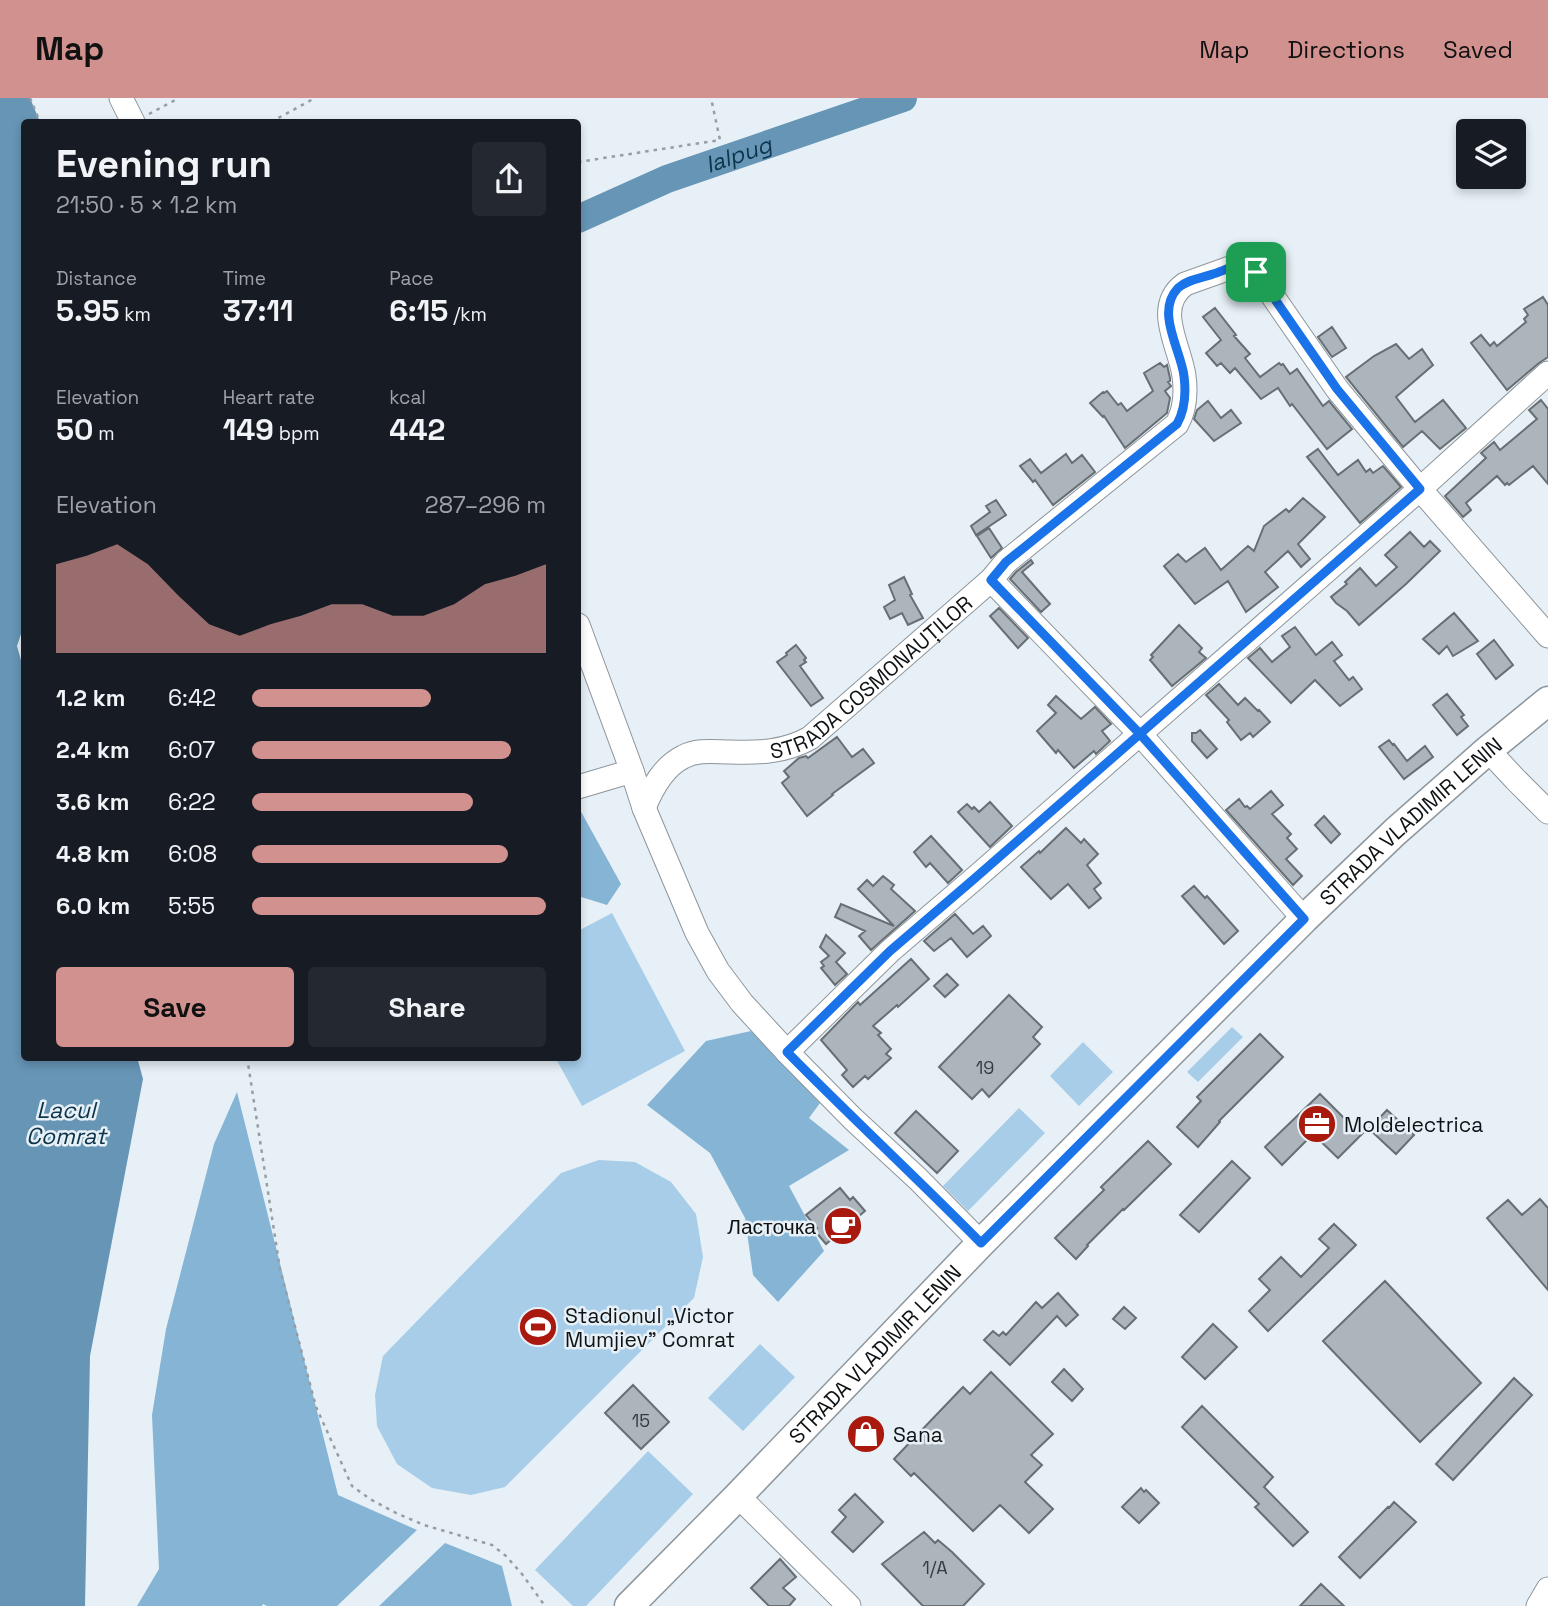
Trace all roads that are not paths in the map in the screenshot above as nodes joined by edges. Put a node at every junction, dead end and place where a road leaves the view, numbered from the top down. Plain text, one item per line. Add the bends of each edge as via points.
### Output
1 (121, 98) edge
2 (139, 119) edge
3 (1548, 373) edge
4 (1420, 489) junction
5 (991, 580) junction
6 (581, 633) edge
7 (1548, 636) edge
8 (1548, 701) edge
9 (1140, 734) junction
10 (1488, 750) junction
11 (632, 771) junction
12 (581, 786) edge
13 (644, 808) junction
14 (1548, 812) edge
15 (1304, 919) junction
16 (787, 1052) junction
17 (981, 1243) junction
18 (738, 1496) junction
19 (1548, 1589) edge
20 (629, 1606) edge
21 (849, 1606) edge
22 (1538, 1606) edge

1 - 2 street
3 - 4 street
4 - 5 street, STRADA COSMONAUȚILOR via 1337,389 1256,272 1249,264 1239,264 1196,279 1174,296 1169,321 1184,376 1184,406 1177,424 1006,562
4 - 7 street
4 - 9 street
5 - 9 street
5 - 13 street, STRADA COSMONAUȚILOR via 810,738 768,752 691,753 666,771
6 - 11 street
8 - 10 main road, STRADA VLADIMIR LENIN
9 - 15 street
9 - 16 street via 890,951
10 - 14 street
10 - 15 main road, STRADA VLADIMIR LENIN
11 - 12 street
11 - 13 street
13 - 16 street via 718,971
15 - 17 main road, STRADA VLADIMIR LENIN
16 - 17 street
17 - 18 main road, STRADA VLADIMIR LENIN
18 - 20 main road, STRADA VLADIMIR LENIN
18 - 21 street
19 - 22 street

